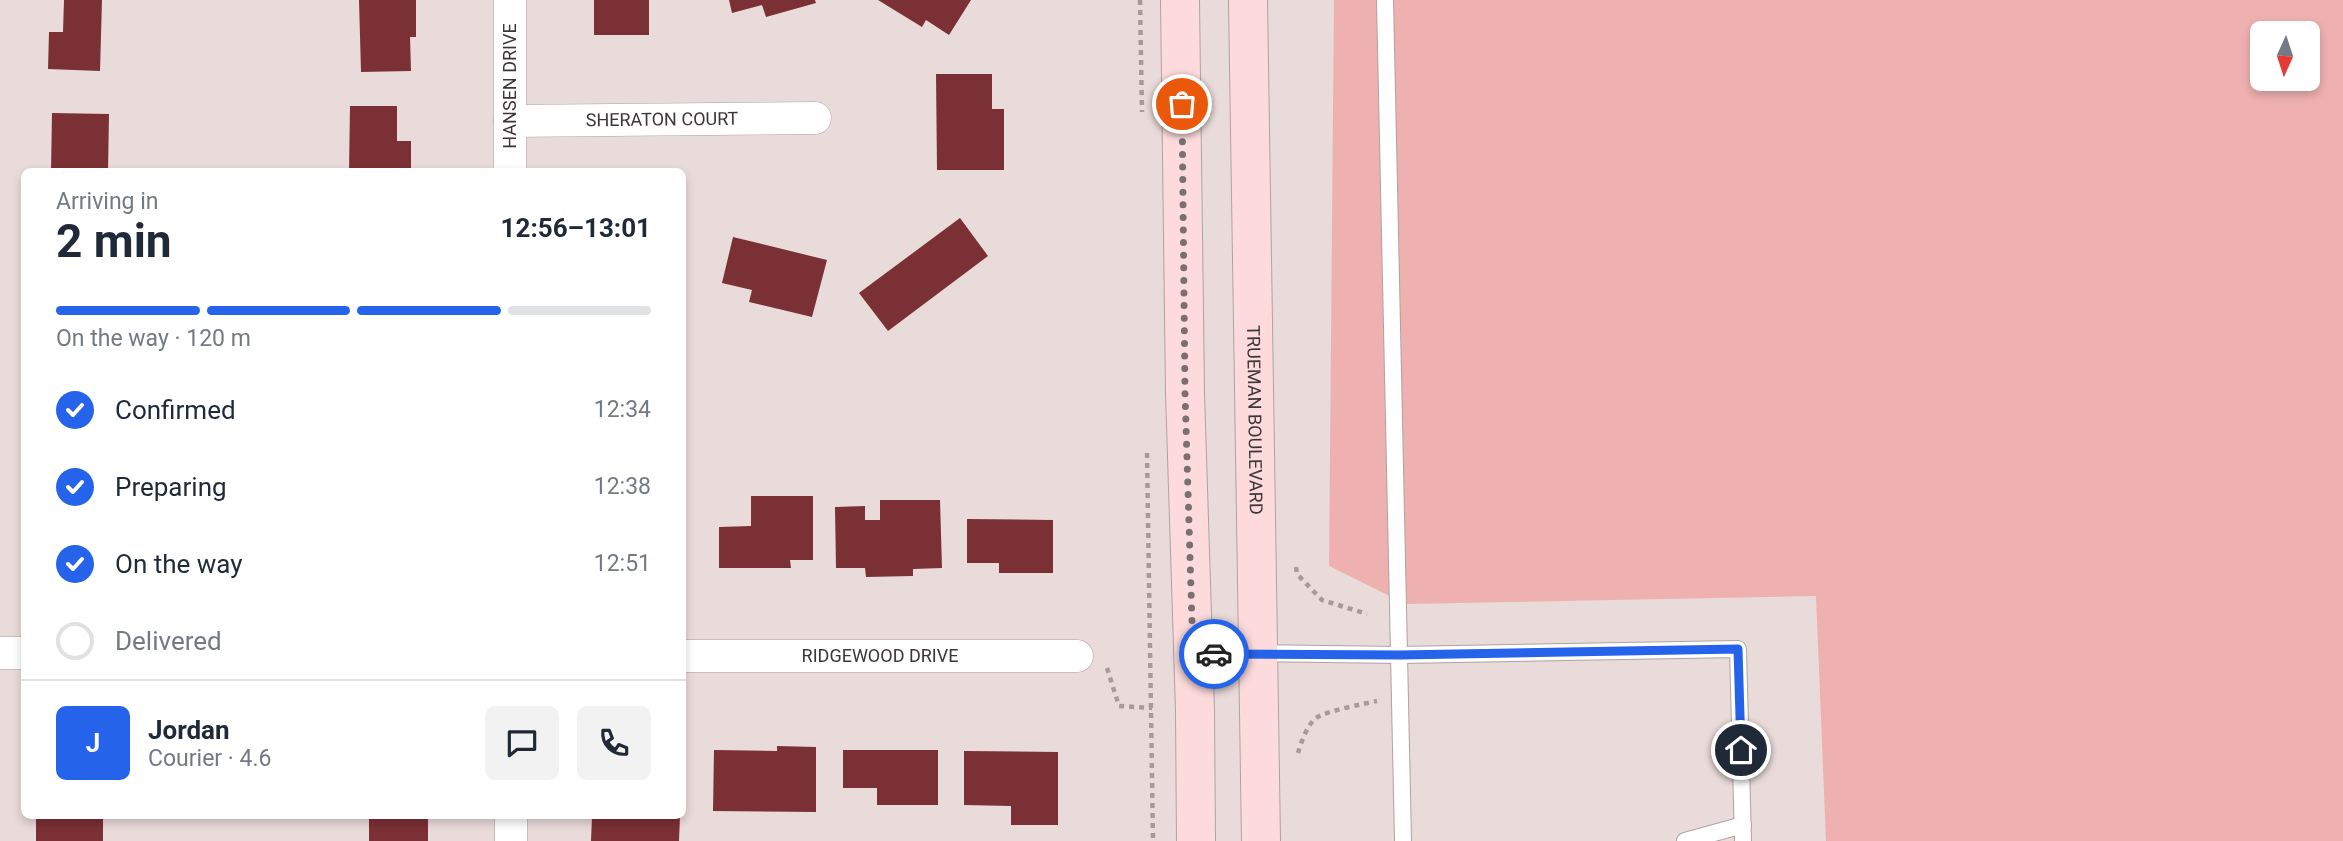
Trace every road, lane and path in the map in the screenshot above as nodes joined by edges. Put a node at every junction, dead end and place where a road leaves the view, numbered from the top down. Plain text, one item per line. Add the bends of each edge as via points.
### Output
1 (510, 0) edge
2 (1180, 0) edge
3 (1248, 0) edge
4 (1385, 0) edge
5 (815, 118) dead end
6 (510, 121) junction
7 (510, 168) edge
8 (0, 653) edge
9 (21, 653) edge
10 (1258, 653) junction
11 (1193, 655) junction
12 (1400, 655) junction
13 (686, 656) edge
14 (1077, 656) joint
15 (1401, 697) junction
16 (1195, 710) junction
17 (1296, 759) dead end
18 (511, 819) edge
19 (1743, 833) edge
20 (511, 841) edge
21 (1196, 841) edge
22 (1261, 841) edge
23 (1403, 841) edge
24 (1685, 841) edge

1 - 6 street, HANSEN DRIVE
2 - 11 main road
3 - 10 main road, TRUEMAN BOULEVARD
4 - 12 lane
5 - 6 street, SHERATON COURT
6 - 7 street, HANSEN DRIVE
8 - 9 street
10 - 11 lane
10 - 12 lane
10 - 22 main road, TRUEMAN BOULEVARD
11 - 16 main road
12 - 15 lane
12 - 19 lane via 1738,649
13 - 14 street, RIDGEWOOD DRIVE
14 - 16 path via 1107,668 1119,706
15 - 17 path via 1316,718
15 - 23 lane
16 - 21 main road
18 - 20 street
19 - 24 lane

